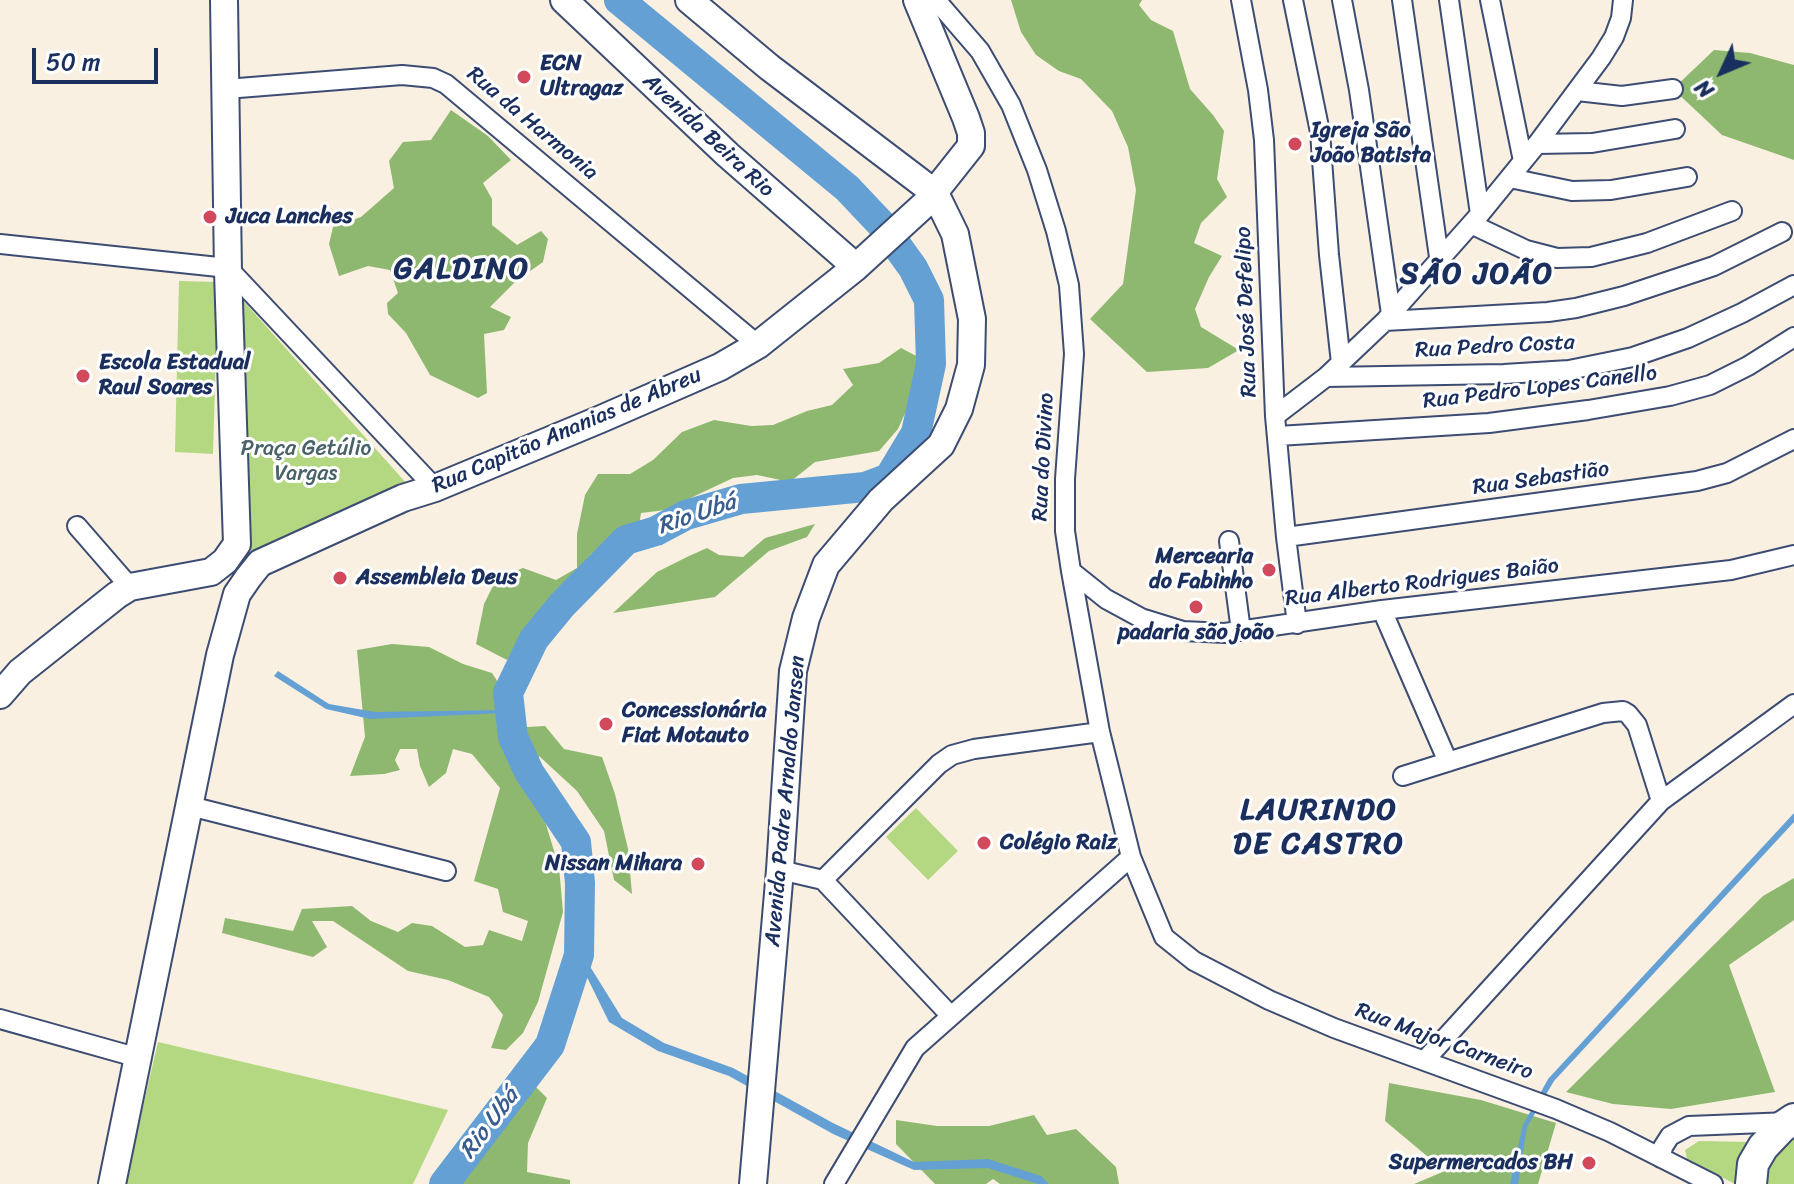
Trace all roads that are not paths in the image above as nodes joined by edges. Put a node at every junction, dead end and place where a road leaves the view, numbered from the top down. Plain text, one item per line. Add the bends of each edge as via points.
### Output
1 (224, 0) edge
2 (564, 0) edge
3 (689, 0) edge
4 (917, 0) edge
5 (936, 0) edge
6 (1241, 0) edge
7 (1293, 0) edge
8 (1342, 0) edge
9 (1402, 0) edge
10 (1449, 0) edge
11 (1490, 0) edge
12 (1623, 0) edge
13 (226, 89) junction
14 (1673, 89) dead end
15 (1577, 91) junction
16 (1675, 129) dead end
17 (1537, 144) junction
18 (1523, 161) junction
19 (1687, 177) dead end
20 (1510, 178) junction
21 (930, 199) junction
22 (1732, 211) dead end
23 (1475, 219) junction
24 (1782, 232) dead end
25 (0, 244) edge
26 (1439, 257) junction
27 (862, 261) junction
28 (228, 268) junction
29 (1794, 285) edge
30 (1388, 318) junction
31 (1794, 337) edge
32 (758, 345) junction
33 (1341, 363) junction
34 (1326, 377) junction
35 (1275, 416) junction
36 (1278, 436) junction
37 (1794, 439) edge
38 (435, 488) junction
39 (77, 526) dead end
40 (1286, 537) junction
41 (1229, 541) dead end
42 (237, 544) junction
43 (1794, 555) edge
44 (260, 563) junction
45 (1071, 571) junction
46 (211, 572) junction
47 (130, 587) junction
48 (237, 594) junction
49 (1382, 610) junction
50 (1297, 624) junction
51 (1241, 631) junction
52 (0, 695) edge
53 (1794, 704) edge
54 (1100, 732) junction
55 (1448, 762) junction
56 (1403, 776) dead end
57 (1661, 801) junction
58 (190, 806) junction
59 (1131, 857) junction
60 (780, 870) junction
61 (446, 871) dead end
62 (823, 880) junction
63 (1164, 937) joint
64 (950, 1015) junction
65 (0, 1019) edge
66 (139, 1058) junction
67 (1425, 1060) junction
68 (1792, 1120) edge
69 (1661, 1158) junction
70 (112, 1184) edge
71 (753, 1184) edge
72 (834, 1184) edge
73 (1713, 1184) edge
74 (1751, 1184) edge

1 - 13 main road
2 - 27 main road, Avenida Beira Rio via 728,155
3 - 21 main road
4 - 21 main road, Rua Capitão Ananias de Abreu via 972,140
5 - 45 street, Rua do Divino via 980,51 1011,105 1037,170 1069,285 1074,354 1065,531
6 - 35 street, Rua José Defelipo via 1264,140
7 - 33 street via 1320,132
8 - 30 street via 1362,104
9 - 26 street
10 - 23 street
11 - 18 street
12 - 15 street via 1614,37
13 - 28 main road
13 - 32 street, Rua da Harmonia via 402,75 446,84
14 - 15 street via 1622,96
15 - 17 street
16 - 17 street via 1592,143
17 - 18 street
18 - 20 street
19 - 20 street via 1572,191
20 - 23 street
21 - 27 main road, Rua Capitão Ananias de Abreu
21 - 60 main road, Avenida Padre Arnaldo Jansen via 955,234 962,258 972,319 971,365 959,409 941,445 881,500 826,565 793,671
22 - 23 street via 1647,243 1591,257 1557,258 1526,250
23 - 26 street
24 - 30 street via 1714,266 1576,308
25 - 28 street
26 - 30 street
27 - 32 main road, Rua Capitão Ananias de Abreu
28 - 38 street
28 - 42 main road
29 - 34 street, Rua Pedro Costa via 1688,338 1620,360 1504,374
30 - 33 street
31 - 36 street, Rua Pedro Lopes Canello via 1710,385 1670,396 1489,423
32 - 38 main road, Rua Capitão Ananias de Abreu via 688,382
33 - 34 street
34 - 35 street
35 - 36 street, Rua José Defelipo
36 - 40 street, Rua José Defelipo
37 - 40 street, Rua Sebastião via 1727,473 1697,481
38 - 44 main road, Rua Capitão Ananias de Abreu
39 - 47 street
40 - 50 street, Rua José Defelipo
41 - 51 street
42 - 44 main road
42 - 46 main road
43 - 49 street, Rua Alberto Rodrigues Baião via 1731,570
44 - 48 main road
45 - 51 street, Rua Alberto Rodrigues Baião via 1141,618 1183,631
45 - 54 street, Rua do Divino
46 - 47 main road
46 - 48 main road via 231,580
47 - 52 main road via 20,672
48 - 58 main road
49 - 50 street, Rua Alberto Rodrigues Baião
49 - 55 street
50 - 51 street, Rua Alberto Rodrigues Baião
53 - 57 street
54 - 59 street, Rua do Divino
54 - 62 street via 952,755
55 - 56 street
55 - 57 street via 1623,711 1637,725
57 - 67 street
58 - 61 street
58 - 66 main road
59 - 63 street, Rua do Divino
59 - 64 street
60 - 62 street
60 - 71 main road, Avenida Padre Arnaldo Jansen
62 - 64 street
63 - 67 street, Rua Major Carneiro via 1194,961 1269,1000
64 - 72 street via 915,1048
65 - 66 street
66 - 70 main road
67 - 69 street, Rua Major Carneiro via 1556,1109
68 - 69 street via 1689,1126 1670,1136
68 - 74 main road via 1763,1147 1753,1164
69 - 73 street, Rua Major Carneiro

